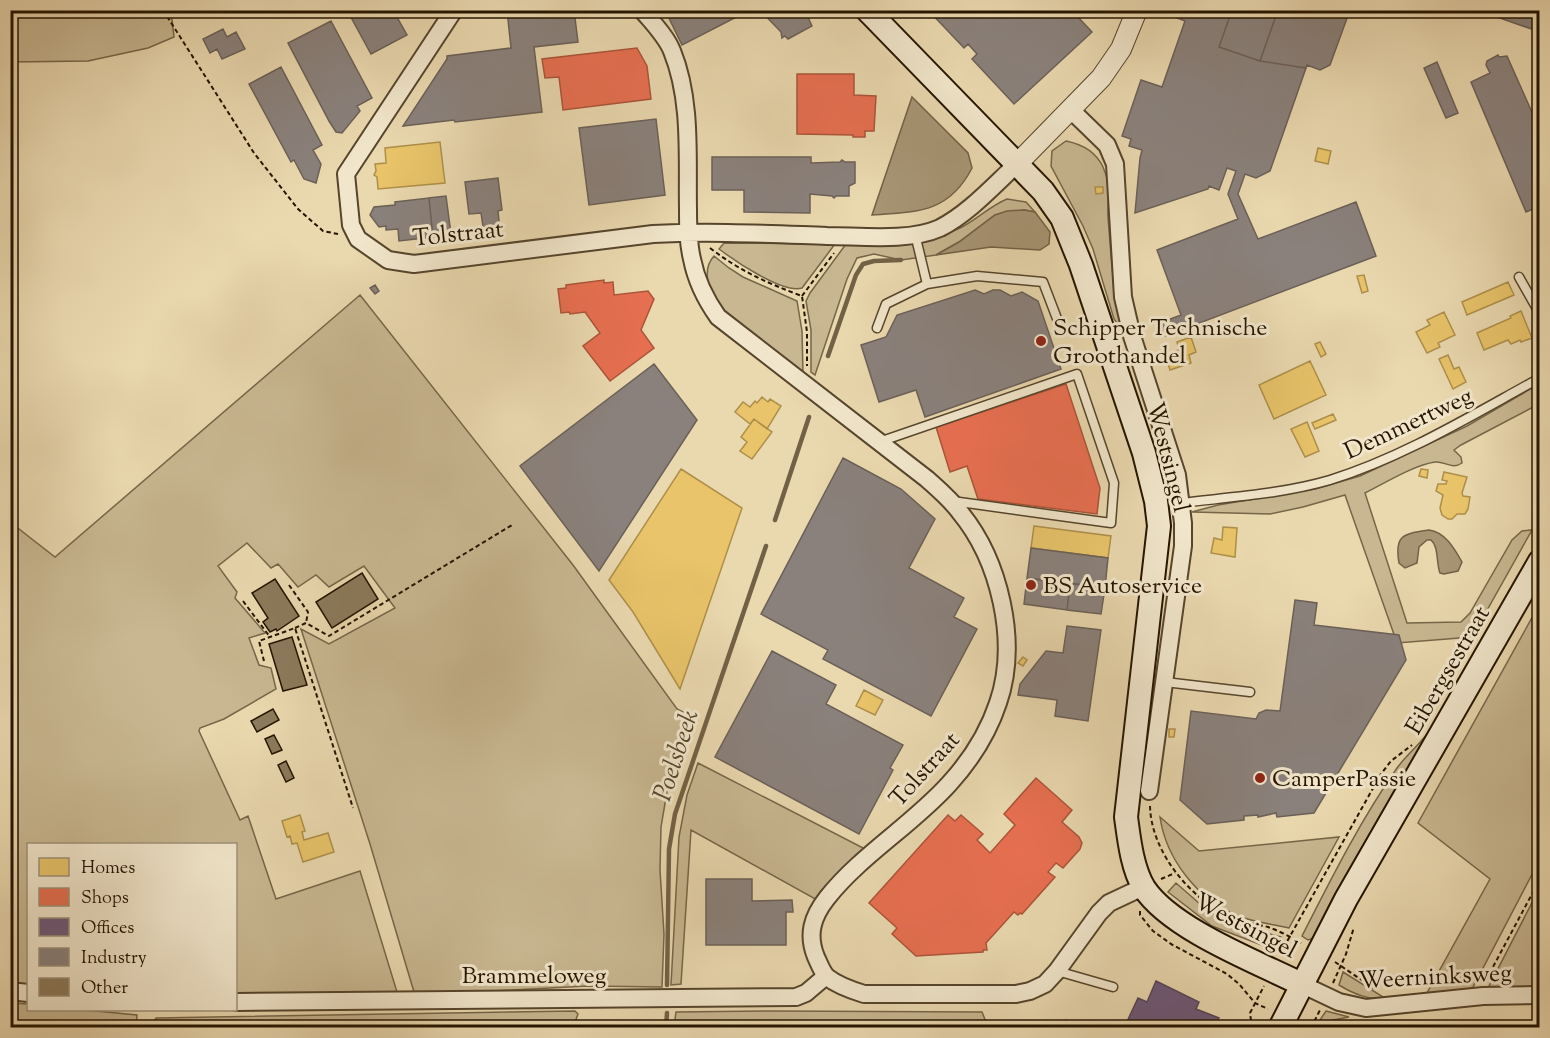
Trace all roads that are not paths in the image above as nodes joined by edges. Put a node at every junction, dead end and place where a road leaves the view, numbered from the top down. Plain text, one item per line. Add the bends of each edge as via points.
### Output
1 (454, 10) edge
2 (642, 10) edge
3 (867, 10) edge
4 (1137, 10) edge
5 (1071, 110) junction
6 (1017, 164) junction
7 (689, 232) junction
8 (915, 234) junction
9 (1519, 277) dead end
10 (927, 284) junction
11 (1539, 314) edge
12 (877, 328) dead end
13 (1061, 329) dead end
14 (1539, 378) edge
15 (879, 442) junction
16 (950, 501) junction
17 (1181, 503) junction
18 (1539, 561) edge
19 (1165, 682) junction
20 (1250, 692) dead end
21 (1149, 791) road end
22 (1143, 887) junction
23 (1057, 970) junction
24 (826, 976) junction
25 (1301, 984) junction
26 (1113, 987) dead end
27 (10, 991) edge
28 (27, 993) edge
29 (1539, 995) edge
30 (237, 1002) edge
31 (1283, 1022) edge

1 - 7 street, Tolstraat via 346,174 351,225 358,239 388,260 414,264
2 - 7 street, Tolstraat via 671,50 686,100
3 - 6 main road, Westsingel
4 - 5 street via 1112,63
5 - 6 street
5 - 17 street, Westsingel via 1107,146 1115,164 1123,297 1177,475
6 - 8 street, Tolstraat via 974,204 939,228
6 - 22 main road, Westsingel via 1062,218 1132,416 1156,501 1158,553 1126,816
7 - 8 street, Tolstraat via 880,237
7 - 15 street, Tolstraat via 699,283 718,317
8 - 10 lane
9 - 11 lane
10 - 12 lane via 886,304
10 - 13 lane via 977,276 1043,282
14 - 17 lane, Demmertweg via 1394,456 1330,480 1271,493
15 - 16 street, Tolstraat
15 - 16 lane via 1077,374 1114,483 1111,523
16 - 24 street, Tolstraat via 992,566 1002,602 1006,664 999,701 976,750 950,783 849,875 819,909 812,925 811,942
17 - 19 street, Westsingel via 1183,546
18 - 25 main road, Eibergsestraat
19 - 20 lane
19 - 21 street, Westsingel
22 - 23 street via 1109,903
22 - 25 main road, Westsingel via 1168,914 1191,930
23 - 24 street via 1045,984 1016,994 864,994
23 - 26 lane
24 - 30 street, Brammeloweg via 796,997
25 - 29 street, Weerninksweg via 1339,1002 1366,1008 1477,996
25 - 31 main road, Eibergsestraat
27 - 28 street

